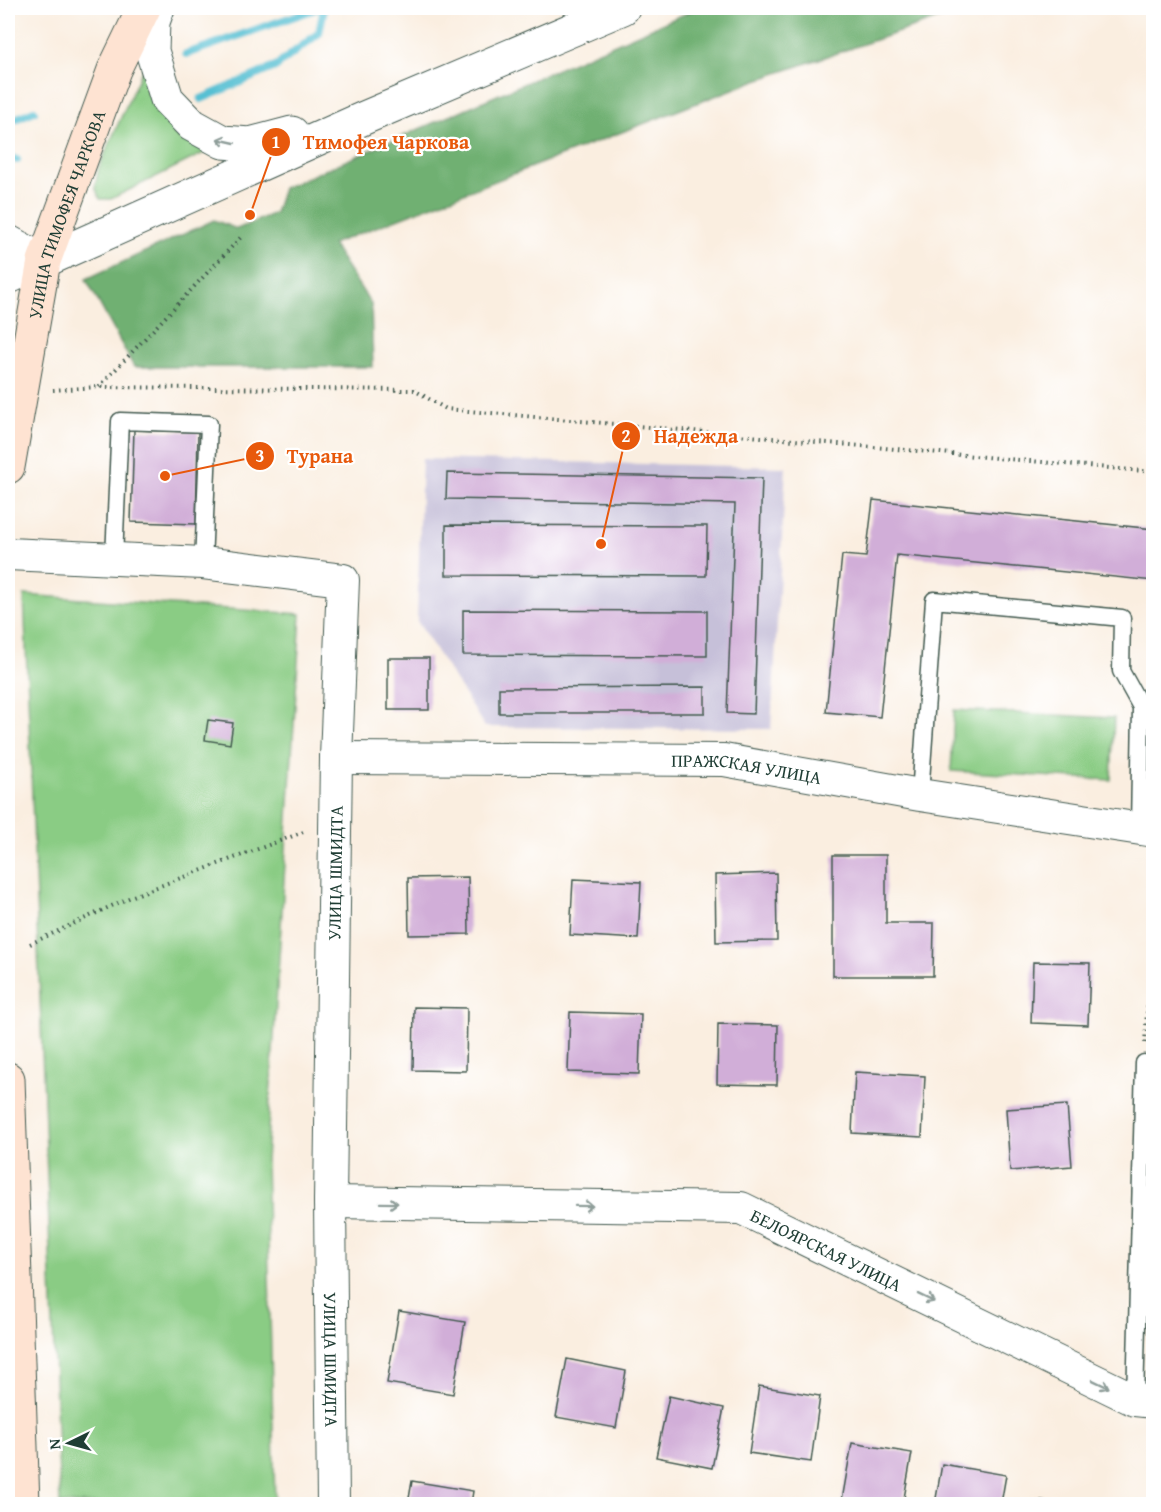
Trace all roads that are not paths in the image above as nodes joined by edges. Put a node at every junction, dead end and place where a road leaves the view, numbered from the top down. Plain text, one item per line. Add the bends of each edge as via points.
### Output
1 (144, 8) edge
2 (158, 8) edge
3 (623, 8) edge
4 (364, 118) junction
5 (8, 241) edge
6 (44, 261) junction
7 (8, 278) edge
8 (8, 467) edge
9 (8, 554) edge
10 (114, 558) junction
11 (203, 563) junction
12 (336, 758) junction
13 (920, 795) junction
14 (1147, 830) edge
15 (1144, 1063) road end
16 (8, 1079) edge
17 (330, 1202) junction
18 (1144, 1401) edge
19 (23, 1504) edge
20 (333, 1504) edge

1 - 6 main road, УЛИЦА ТИМОФЕЯ ЧАРКОВА via 114,70
4 -> 2 street via 309,127 250,144 223,142 192,125 167,99 152,51 153,22
3 - 4 street
4 - 6 street
5 - 6 street
6 - 7 street
6 - 8 main road, УЛИЦА ТИМОФЕЯ ЧАРКОВА
9 - 10 street, УЛИЦА ШМИДТА
10 - 11 street, УЛИЦА ШМИДТА
10 - 11 lane via 120,421 209,424
11 - 12 street, УЛИЦА ШМИДТА via 343,580
12 - 13 street, ПРАЖСКАЯ УЛИЦА via 724,760
12 - 17 street, УЛИЦА ШМИДТА
13 - 14 street, ПРАЖСКАЯ УЛИЦА
13 - 14 lane via 934,600 1122,618 1121,671 1142,707
15 - 18 lane
16 - 19 main road
17 -> 18 street, БЕЛОЯРСКАЯ УЛИЦА via 741,1208
17 - 20 street, УЛИЦА ШМИДТА

